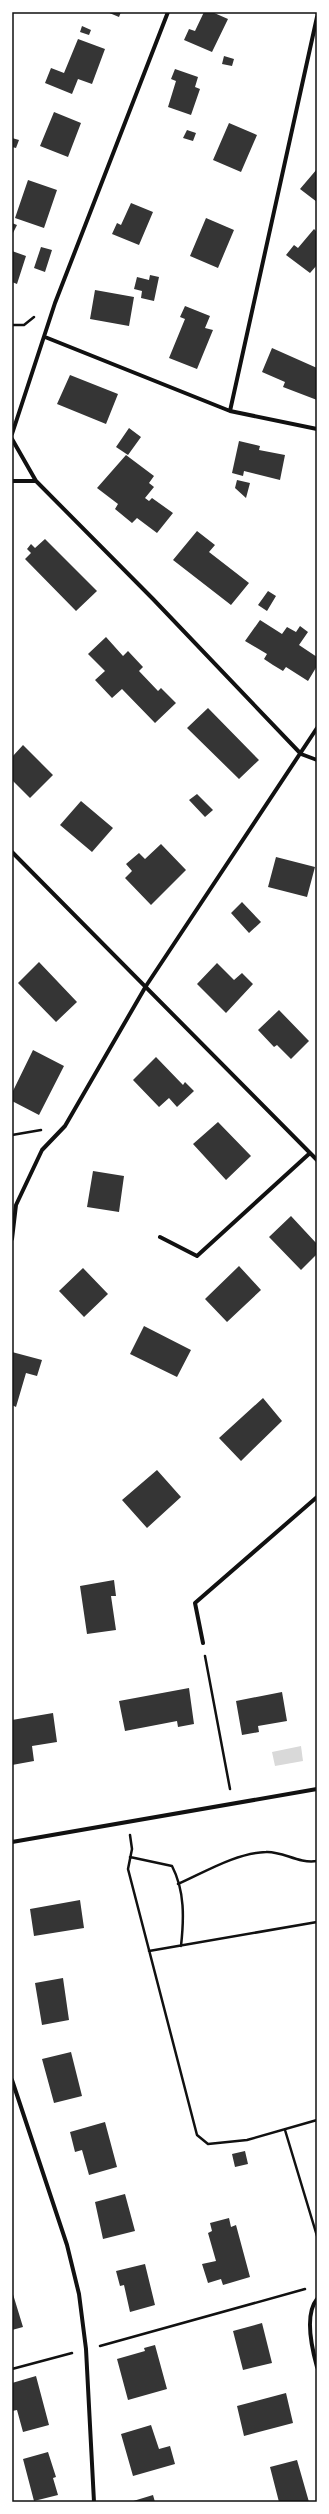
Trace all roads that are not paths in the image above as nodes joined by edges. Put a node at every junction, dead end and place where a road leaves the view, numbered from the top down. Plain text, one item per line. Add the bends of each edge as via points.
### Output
1 (168, 12) edge
2 (317, 17) edge
3 (45, 337) junction
4 (230, 411) junction
5 (317, 429) edge
6 (12, 434) edge
7 (12, 439) edge
8 (12, 481) edge
9 (36, 482) junction
10 (317, 728) edge
11 (301, 754) junction
12 (317, 760) edge
13 (12, 852) edge
14 (146, 986) junction
15 (310, 1153) junction
16 (317, 1160) edge
17 (160, 1237) dead end
18 (12, 1239) edge
19 (317, 1497) edge
20 (203, 1644) road end
21 (317, 1789) edge
22 (12, 1842) edge
23 (12, 1848) edge
24 (12, 2080) edge
25 (317, 2299) edge
26 (317, 2368) edge
27 (94, 2502) edge

1 - 3 street
2 - 4 street
3 - 4 street
3 - 6 street
4 - 5 street
7 - 9 street
8 - 9 street
9 - 11 street via 153,599
10 - 11 street
11 - 12 street
11 - 14 street
13 - 14 street
14 - 15 street
14 - 18 street via 65,1126 42,1150 16,1205
15 - 16 street
15 - 17 street via 197,1256
19 - 20 street via 195,1602
21 - 22 street
22 - 23 street
24 - 27 street via 67,2245 79,2294 86,2349
25 - 26 street via 312,2305 310,2339

